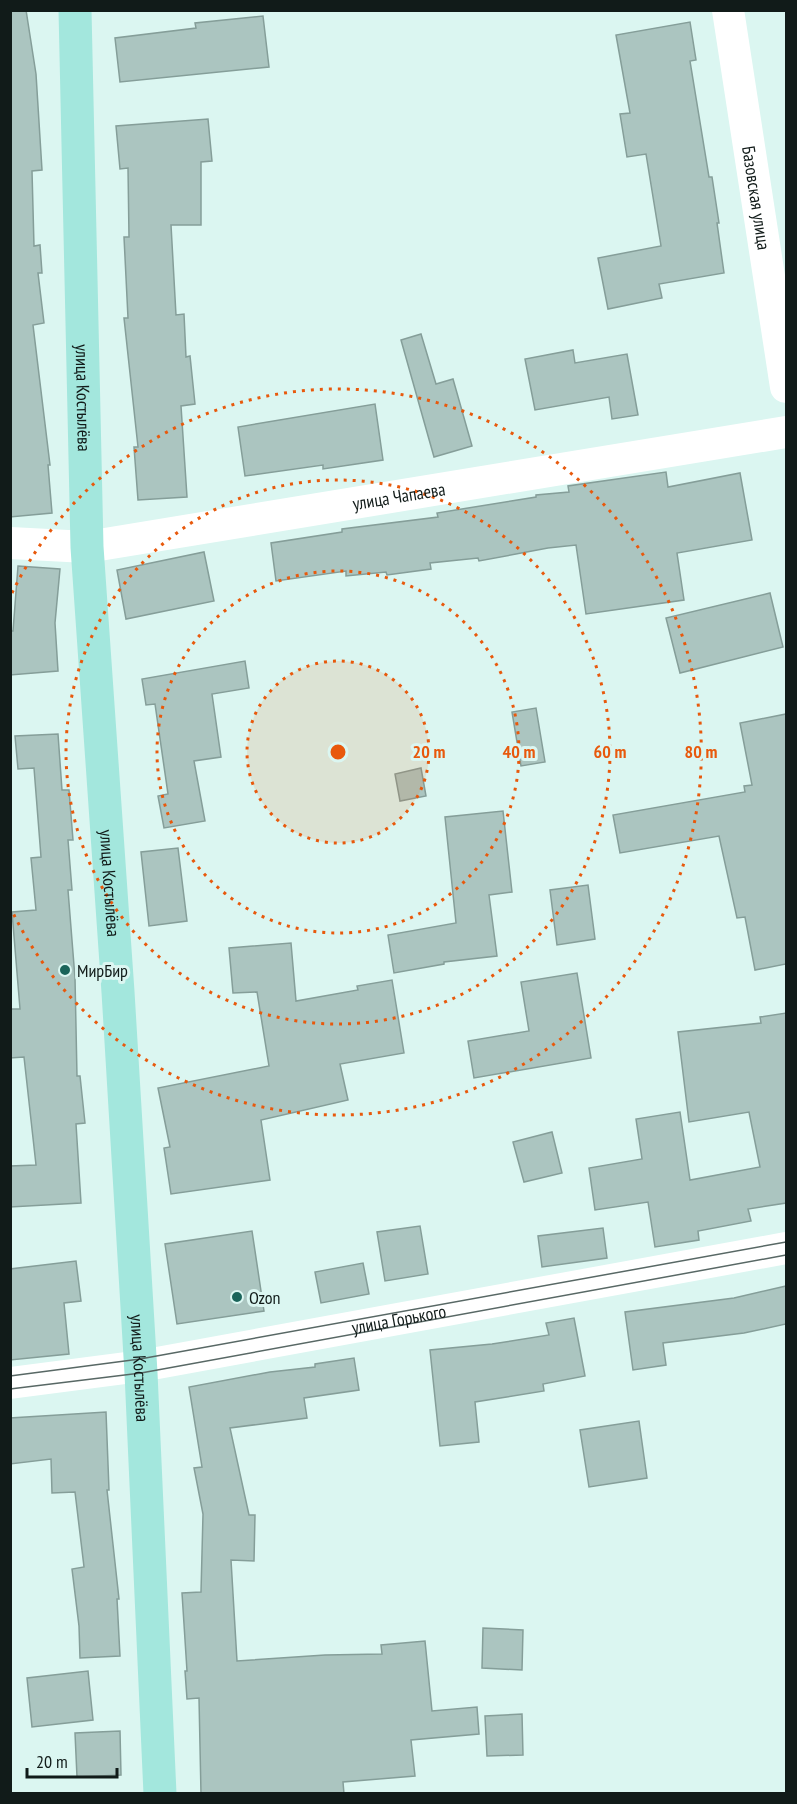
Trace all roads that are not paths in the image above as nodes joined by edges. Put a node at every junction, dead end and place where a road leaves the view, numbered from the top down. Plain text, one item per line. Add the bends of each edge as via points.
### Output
1 (75, 10) edge
2 (729, 10) edge
3 (786, 387) edge
4 (786, 432) edge
5 (10, 543) edge
6 (87, 547) junction
7 (786, 1248) edge
8 (141, 1366) junction
9 (10, 1383) edge
10 (160, 1794) edge

1 - 6 main road, улица Костылёва
2 - 3 street, Базовская улица
4 - 6 street, улица Чапаева
5 - 6 street, улица Чапаева
6 - 8 main road, улица Костылёва
7 - 8 street, улица Горького
8 - 9 street, улица Горького
8 - 10 main road, улица Костылёва

